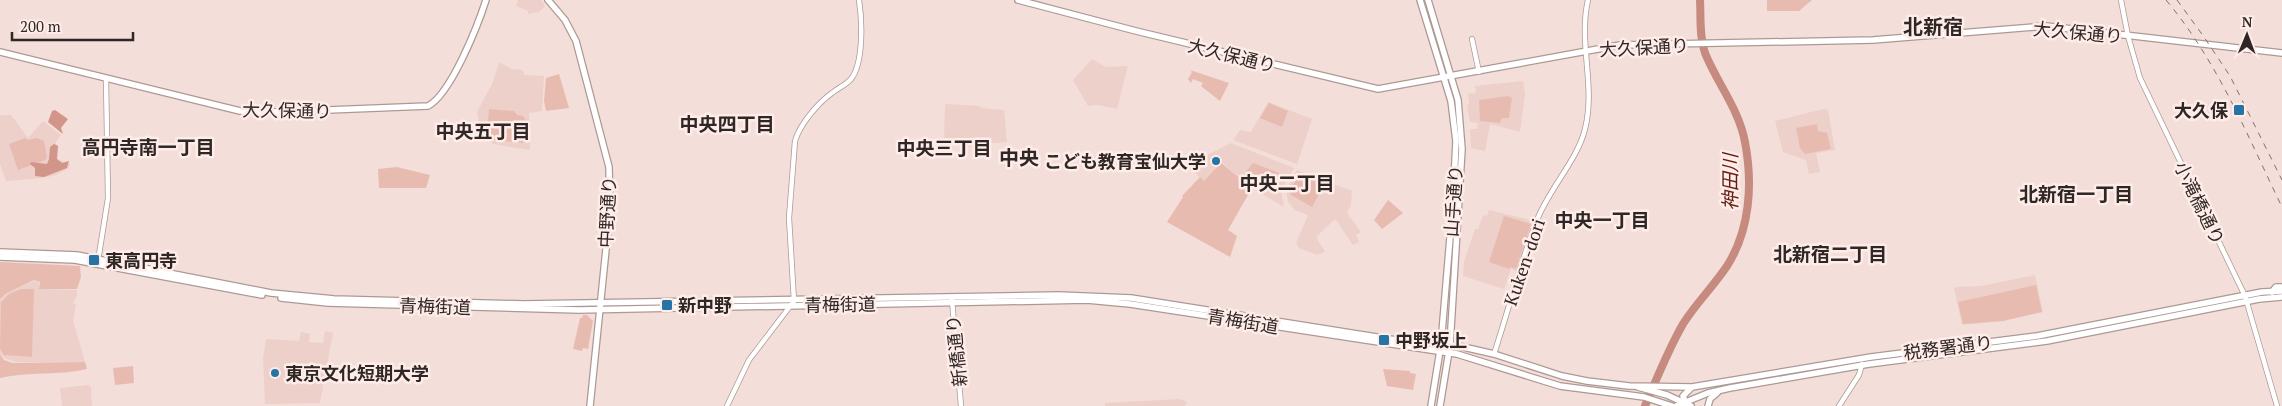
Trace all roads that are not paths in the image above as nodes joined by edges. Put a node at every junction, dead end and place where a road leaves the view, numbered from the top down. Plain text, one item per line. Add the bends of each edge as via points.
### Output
1 (486, 0) edge
2 (548, 0) edge
3 (859, 0) edge
4 (1018, 0) edge
5 (1420, 0) edge
6 (1428, 0) edge
7 (1588, 0) edge
8 (2121, 0) edge
9 (2128, 36) junction
10 (1472, 39) dead end
11 (1586, 50) junction
12 (0, 52) edge
13 (2282, 53) edge
14 (1479, 72) junction
15 (1452, 77) junction
16 (106, 78) junction
17 (1445, 78) junction
18 (0, 252) edge
19 (0, 257) edge
20 (98, 262) junction
21 (2282, 287) edge
22 (2282, 291) edge
23 (2272, 294) junction
24 (2282, 298) edge
25 (952, 299) junction
26 (2247, 299) junction
27 (794, 302) junction
28 (600, 306) junction
29 (1443, 323) junction
30 (1452, 324) junction
31 (2078, 328) junction
32 (2108, 329) junction
33 (2037, 336) junction
34 (2064, 338) junction
35 (1441, 344) junction
36 (1450, 345) junction
37 (1440, 351) junction
38 (1449, 353) junction
39 (1494, 354) junction
40 (1863, 358) junction
41 (1862, 366) junction
42 (1692, 387) junction
43 (1658, 390) junction
44 (1723, 390) junction
45 (1687, 405) edge
46 (590, 406) edge
47 (727, 406) edge
48 (961, 406) edge
49 (1431, 406) edge
50 (1440, 406) edge
51 (1672, 406) edge
52 (1676, 406) edge
53 (1708, 406) edge
54 (1839, 406) edge
55 (2277, 406) edge

1 - 16 main road, 大久保通り via 457,68 438,100 428,106 240,111
2 - 28 main road, 中野通り via 565,20 576,42 609,167 610,210
3 - 27 street via 862,17 855,72 847,83 818,106 795,141 789,218
4 - 17 main road, 大久保通り via 1374,89
5 - 17 main road, 山手通り
6 - 15 main road, 山手通り
7 - 11 street, Kuken-dori via 1583,30
8 - 9 street, 小滝橋通り
9 - 11 main road, 大久保通り via 2046,26 1873,40 1620,45
9 - 13 main road, 大久保通り
9 - 26 street, 小滝橋通り via 2144,88
10 - 14 street
11 - 14 main road, 大久保通り
11 - 39 street, Kuken-dori via 1589,110 1584,135 1537,220
12 - 16 main road, 大久保通り
14 - 15 main road, 大久保通り
15 - 17 main road, 大久保通り
15 - 30 main road, 山手通り via 1461,120 1462,149
16 - 20 street via 108,198
17 - 29 main road, 山手通り via 1452,101 1456,141
18 - 20 main road, 青梅街道 via 61,254
19 - 20 main road, 青梅街道
20 - 28 main road, 青梅街道 via 302,297
21 - 23 main road via 2276,287
22 - 23 main road
23 - 24 main road
23 - 26 main road
25 - 27 main road, 青梅街道
25 - 35 main road, 青梅街道 via 1059,295 1131,298
25 - 37 main road, 青梅街道 via 1059,299 1130,304
25 - 48 street, 新橋通り
26 - 31 main road, 税務署通り
26 - 32 main road, 税務署通り
26 - 55 street, 小滝橋通り
27 - 28 main road, 青梅街道
27 - 47 street via 749,360
28 - 46 main road, 中野通り
29 - 30 main road
29 - 35 main road, 山手通り
30 - 36 main road, 山手通り
31 - 32 main road via 2080,332
31 - 33 main road, 税務署通り
32 - 34 main road, 税務署通り
33 - 34 main road via 2064,334
33 - 40 main road, 税務署通り
34 - 41 main road, 税務署通り
35 - 36 main road, 青梅街道
35 - 37 main road, 山手通り
36 - 38 main road, 山手通り
36 - 39 main road, 青梅街道
37 - 38 main road, 青梅街道
37 - 49 main road, 山手通り
38 - 50 main road, 山手通り
38 - 51 main road, 青梅街道 via 1568,387 1644,397
39 - 43 main road, 青梅街道 via 1571,378
40 - 41 street
40 - 42 main road, 税務署通り
41 - 44 main road, 税務署通り
41 - 54 street
42 - 43 main road, 税務署通り
42 - 45 main road via 1684,394
43 - 45 main road
44 - 45 main road, 税務署通り
44 - 53 main road via 1711,397
45 - 52 main road, 税務署通り

